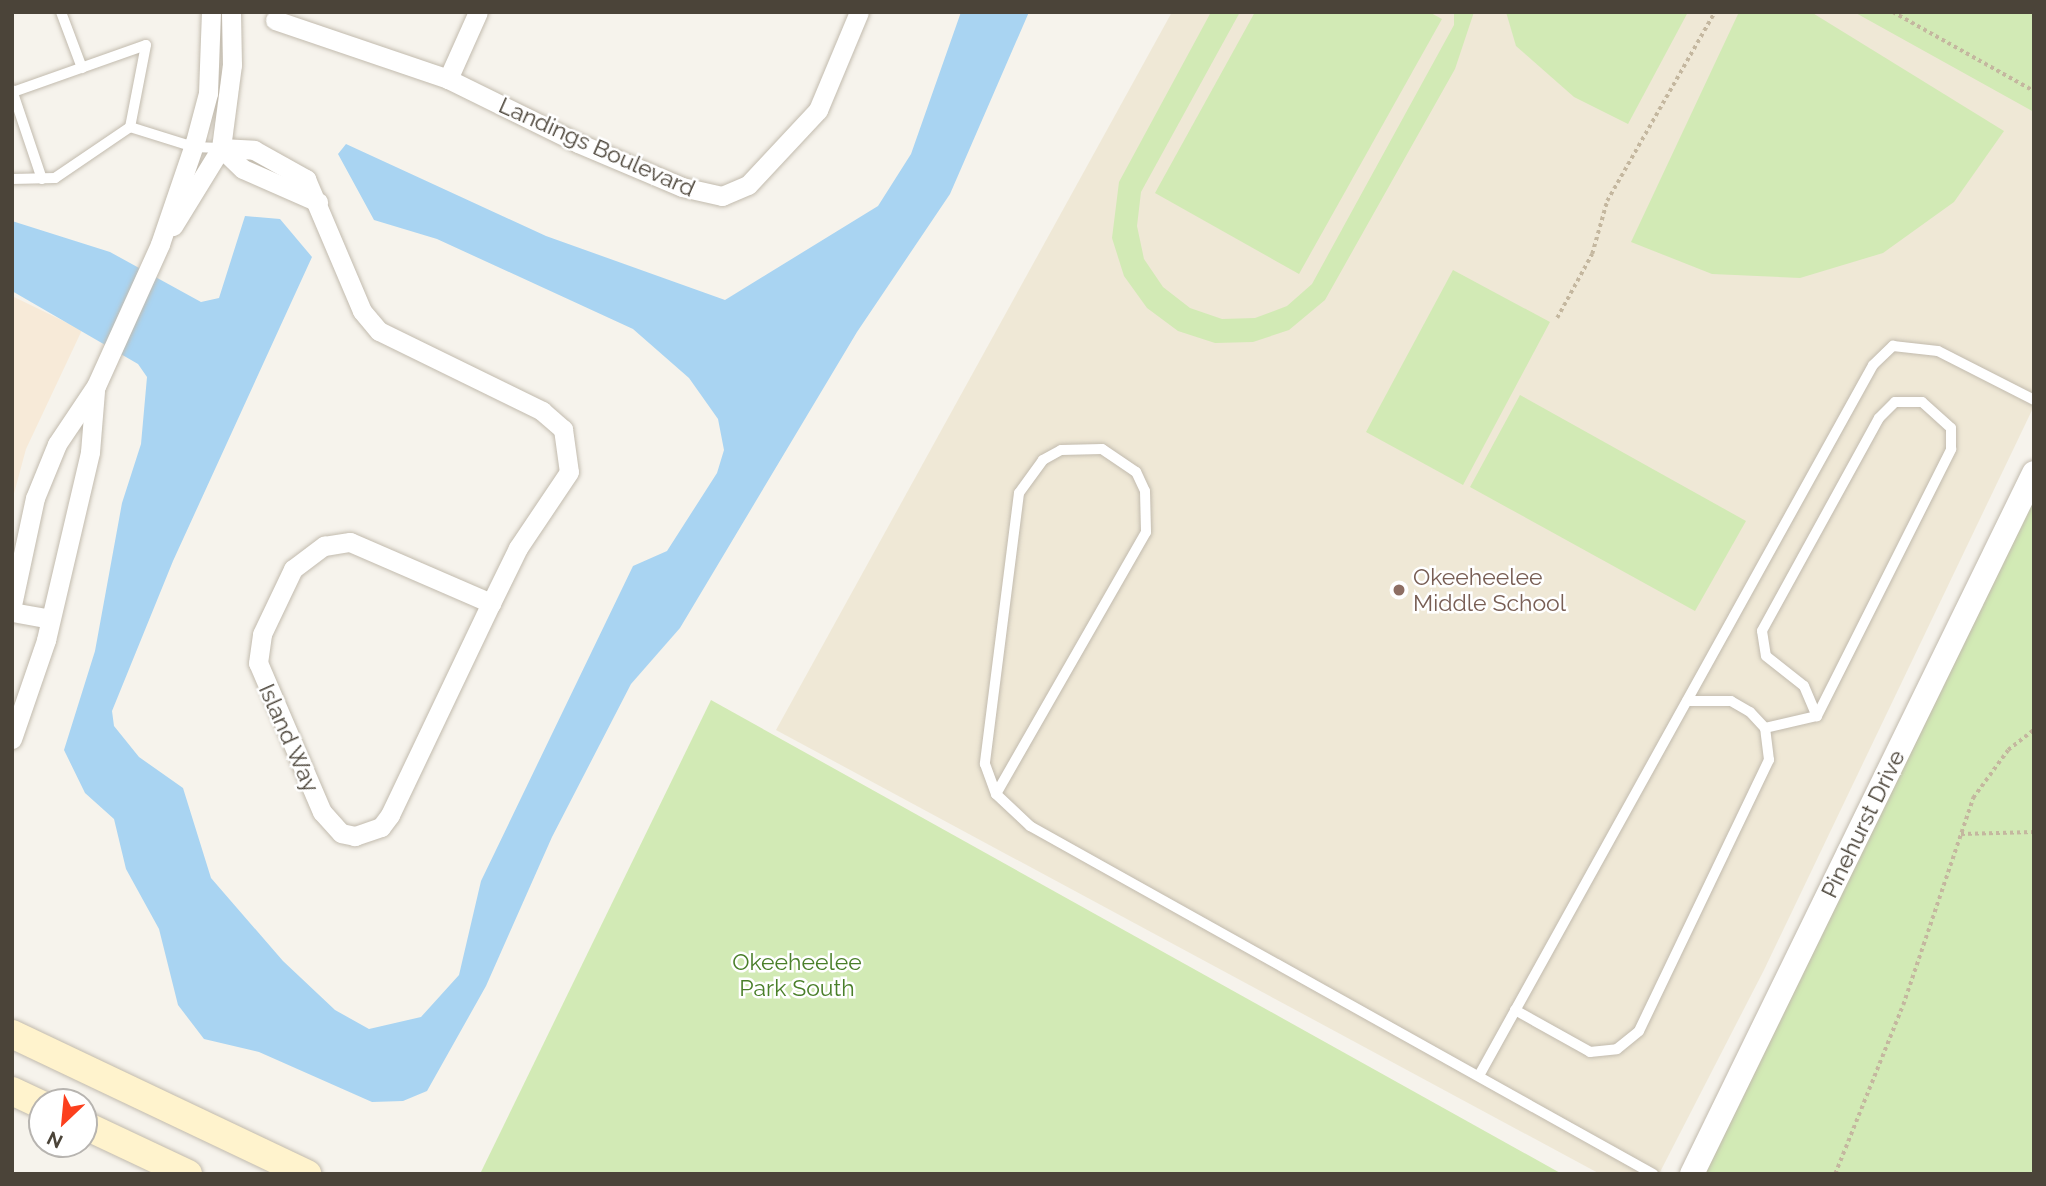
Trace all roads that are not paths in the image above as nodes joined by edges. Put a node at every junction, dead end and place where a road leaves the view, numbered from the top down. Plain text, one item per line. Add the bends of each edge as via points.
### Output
1 (61, 12) edge
2 (211, 12) edge
3 (230, 12) edge
4 (478, 12) edge
5 (859, 12) edge
6 (275, 20) dead end
7 (82, 68) junction
8 (448, 79) junction
9 (13, 91) edge
10 (130, 127) junction
11 (194, 147) junction
12 (221, 148) junction
13 (12, 179) edge
14 (42, 179) junction
15 (160, 244) junction
16 (96, 386) junction
17 (2034, 400) edge
18 (2034, 473) edge
19 (491, 603) junction
20 (12, 605) edge
21 (12, 612) edge
22 (50, 619) junction
23 (1687, 701) junction
24 (1817, 716) junction
25 (1765, 728) junction
26 (12, 738) edge
27 (996, 794) junction
28 (1515, 1010) junction
29 (12, 1034) edge
30 (1481, 1072) junction
31 (12, 1091) edge
32 (28, 1098) edge
33 (98, 1132) edge
34 (188, 1174) edge
35 (307, 1174) edge
36 (1653, 1174) edge
37 (1692, 1174) edge

1 - 7 lane
2 - 11 street via 208,93
3 - 12 street via 232,65
4 - 8 street
5 - 8 street, Landings Boulevard via 818,110 748,186 722,196 635,168
6 - 8 street, Landings Boulevard
7 - 9 lane
7 - 10 lane via 146,45
9 - 14 lane
10 - 11 lane
10 - 14 lane via 79,164
11 - 12 lane
11 - 15 street
12 - 15 street
12 - 19 street, Island Way via 243,169 318,202 362,311 379,331 542,411 563,429 569,472 517,548
13 - 14 lane
15 - 16 street
16 - 20 street via 57,444 35,498
16 - 22 street via 90,452
17 - 23 lane via 1938,351 1893,346 1873,365
18 - 37 street, Pinehurst Drive
19 - 19 street, Island Way via 390,815 369,834 341,833 322,812 261,680 262,634 293,569 324,546 363,543
21 - 22 street
22 - 26 street
23 - 25 lane via 1731,701
23 - 28 lane
24 - 24 lane via 1951,449 1951,428 1922,402 1895,402 1879,418 1762,631 1766,656 1804,686
24 - 25 lane
25 - 28 lane via 1769,760 1629,1042 1590,1052
27 - 27 lane via 1146,531 1146,491 1128,465 1102,449 1082,446 1052,455 1028,475 1019,493 985,764
27 - 30 lane via 1030,826
28 - 30 lane
29 - 35 main road
30 - 36 lane
31 - 32 main road
33 - 34 main road

